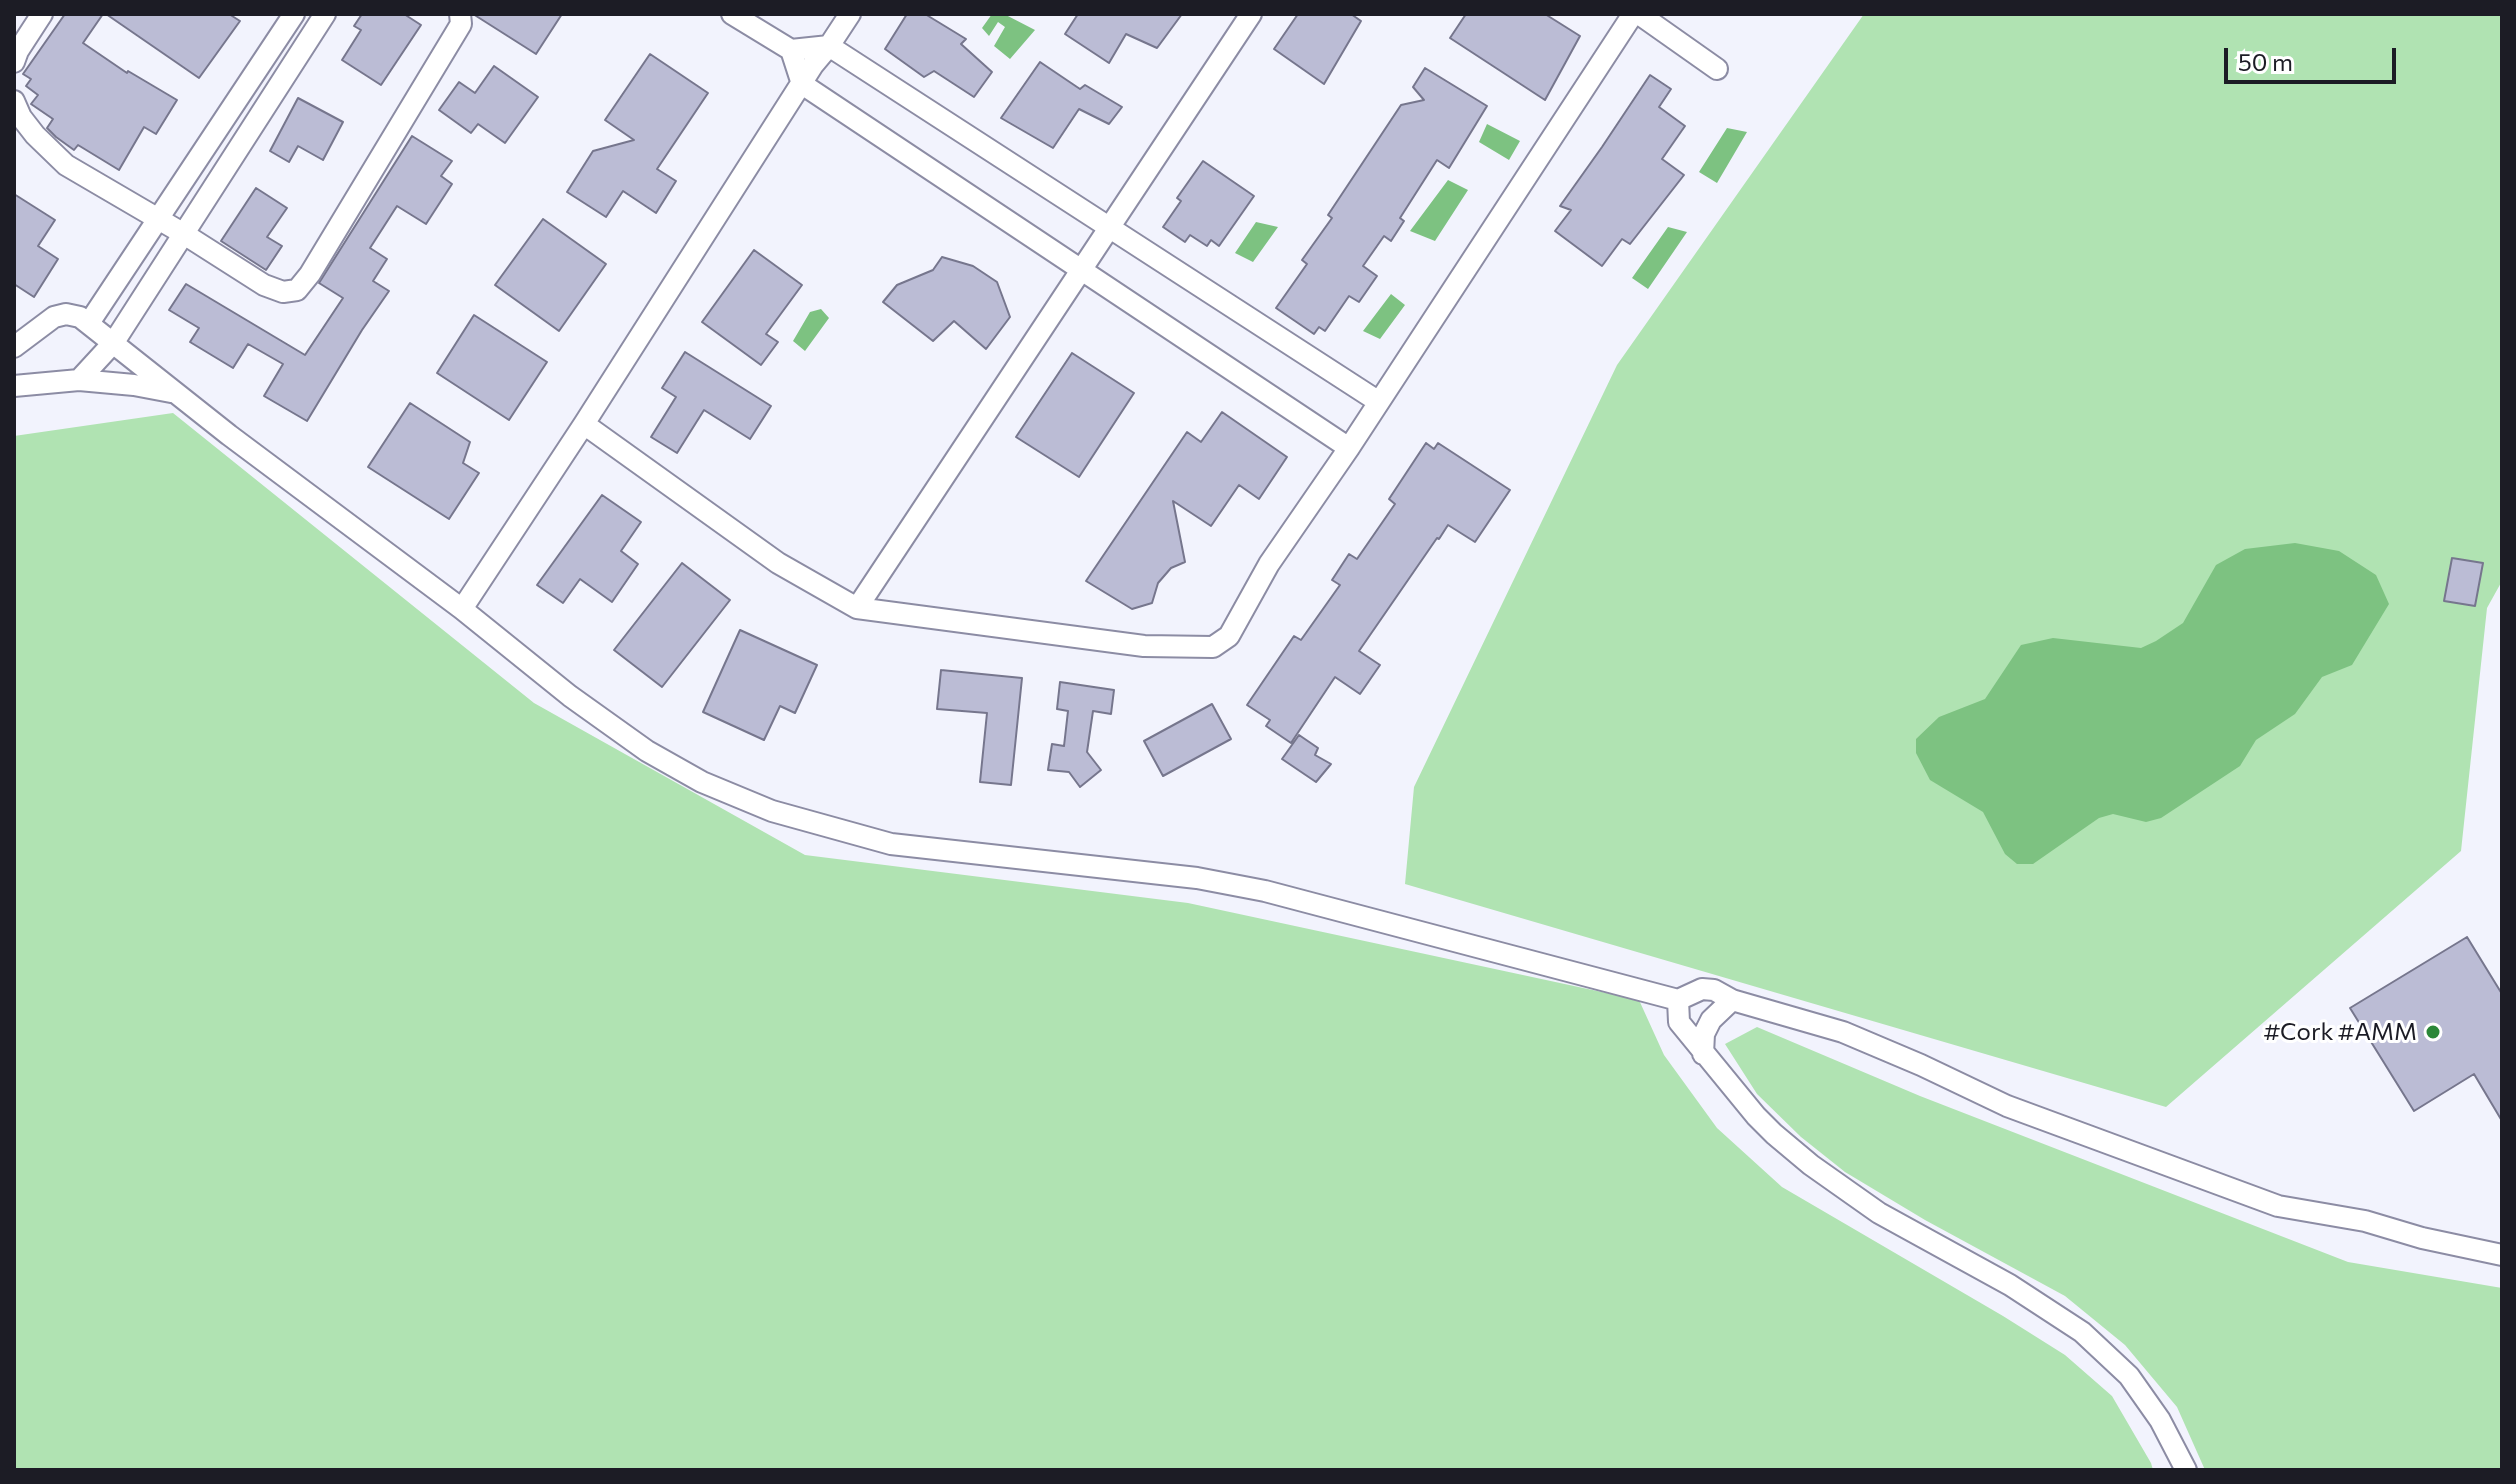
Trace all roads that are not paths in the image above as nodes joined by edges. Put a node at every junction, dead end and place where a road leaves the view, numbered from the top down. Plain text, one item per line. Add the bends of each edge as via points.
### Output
1 (42, 14) edge
2 (294, 14) edge
3 (325, 14) edge
4 (460, 14) edge
5 (732, 14) edge
6 (850, 14) edge
7 (1251, 14) edge
8 (1636, 14) edge
9 (829, 46) junction
10 (791, 50) junction
11 (14, 62) edge
12 (1717, 69) dead end
13 (802, 84) junction
14 (14, 101) edge
15 (158, 219) junction
16 (1110, 227) junction
17 (184, 234) junction
18 (1081, 269) junction
19 (89, 323) junction
20 (114, 342) junction
21 (14, 347) edge
22 (79, 380) junction
23 (14, 386) edge
24 (175, 392) junction
25 (1379, 402) junction
26 (584, 424) junction
27 (1349, 448) junction
28 (857, 608) junction
29 (462, 609) junction
30 (1678, 1000) junction
31 (1732, 1000) junction
32 (1703, 1054) junction
33 (2502, 1255) edge
34 (2186, 1470) edge

1 - 11 street
2 - 15 street
3 - 17 street
4 - 17 street via 461,24 297,290 283,292 264,285
5 - 10 street
6 - 9 street
7 - 16 street
8 - 12 street
8 - 25 street
9 - 10 street
9 - 13 street
9 - 16 street
10 - 13 street
13 - 18 street
13 - 26 street
14 - 15 street via 35,135 66,165
15 - 17 street
15 - 19 street
16 - 18 street
16 - 25 street
17 - 20 street
18 - 27 street
18 - 28 street
19 - 20 street
19 - 21 street via 73,315 54,317
20 - 22 street
20 - 24 street
22 - 23 street
22 - 24 street
24 - 29 street
25 - 27 street
26 - 28 street via 778,563
26 - 29 street
27 - 28 street via 1269,564 1229,636 1213,647 1144,646
29 - 30 street via 647,751 702,782 782,815 891,844 1156,872 1265,891
30 - 31 street via 1702,989
30 - 32 street via 1679,1022
31 - 32 street via 1711,1020
31 - 33 street via 1843,1032 2035,1117 2278,1206
32 - 34 street via 1765,1125 1842,1188 2082,1332 2129,1376

